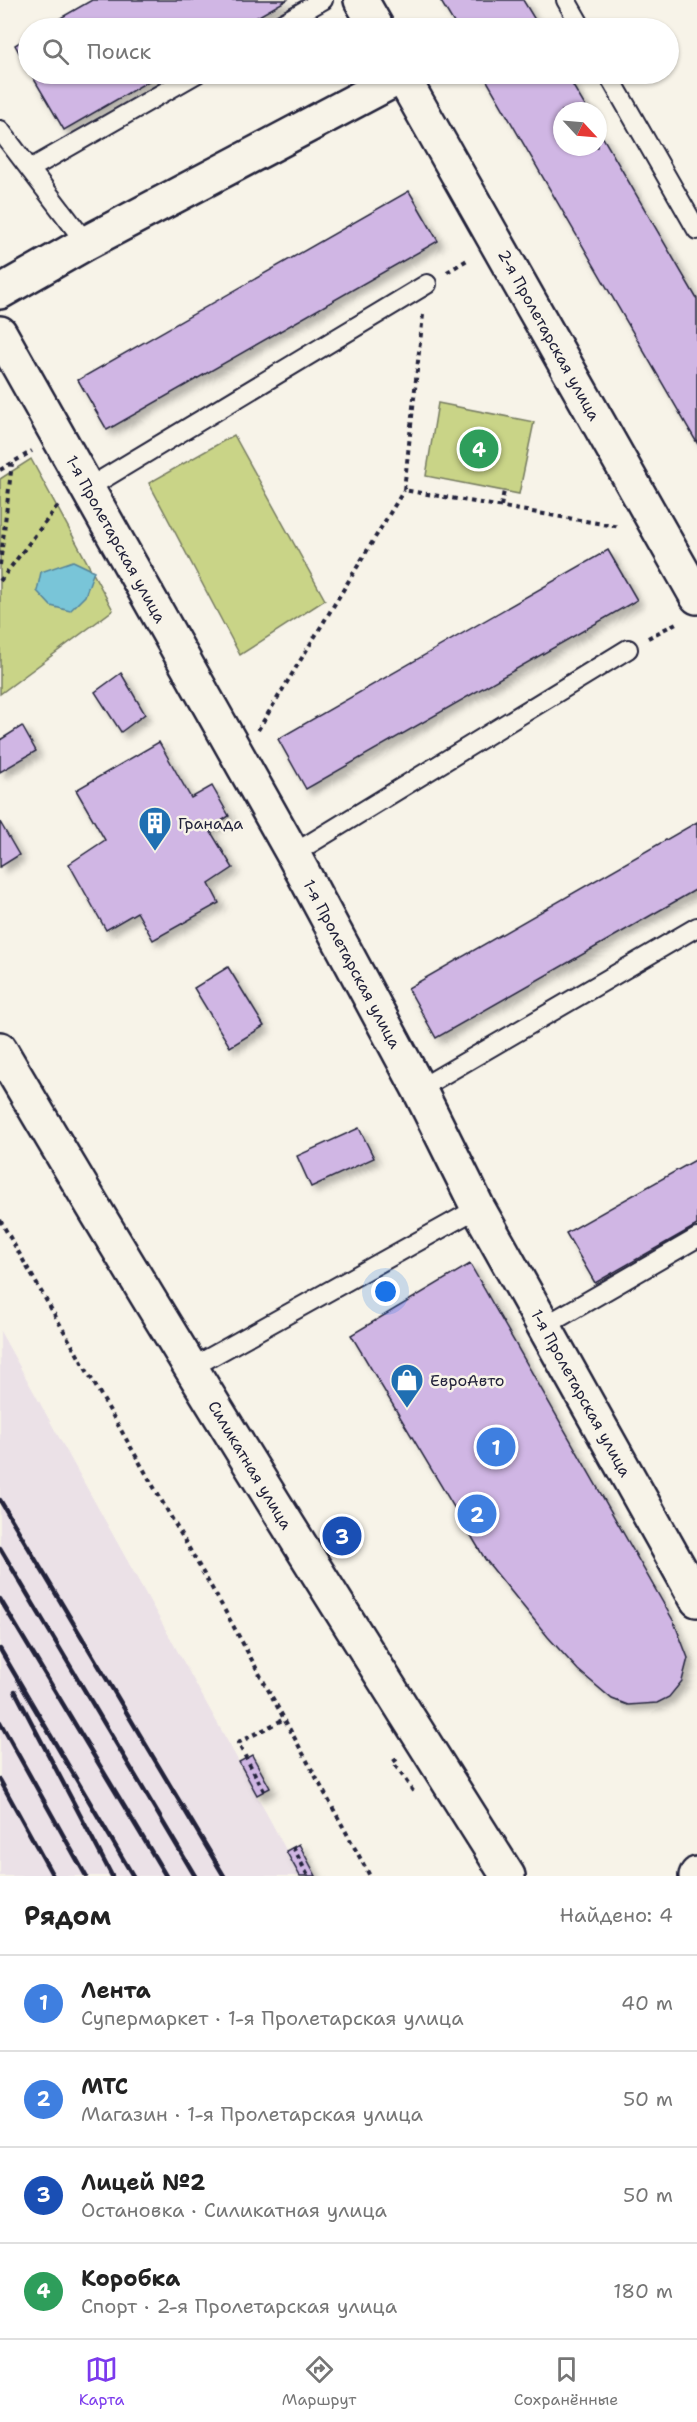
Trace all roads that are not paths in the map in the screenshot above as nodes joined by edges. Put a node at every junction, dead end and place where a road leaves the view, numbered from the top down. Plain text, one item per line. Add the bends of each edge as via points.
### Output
1 (323, 0) edge
2 (361, 0) edge
3 (566, 0) edge
4 (292, 18) edge
5 (371, 18) edge
6 (576, 18) edge
7 (179, 84) edge
8 (384, 84) edge
9 (406, 84) edge
10 (614, 84) edge
11 (0, 130) edge
12 (30, 169) junction
13 (697, 230) edge
14 (86, 243) junction
15 (427, 284) road end
16 (0, 292) edge
17 (0, 333) edge
18 (85, 482) junction
19 (688, 559) edge
20 (692, 607) edge
21 (628, 648) road end
22 (293, 854) junction
23 (697, 927) edge
24 (0, 1049) edge
25 (419, 1089) junction
26 (478, 1208) junction
27 (697, 1238) edge
28 (543, 1327) junction
29 (191, 1368) junction
30 (697, 1600) edge
31 (508, 1876) edge

1 - 4 lane
2 - 5 street
3 - 6 lane
7 - 12 lane
8 - 14 street
9 - 19 street, 2-я Пролетарская улица
10 - 13 lane
11 - 12 lane
12 - 14 lane
14 - 16 street
15 - 18 lane
17 - 18 street, 1-я Пролетарская улица
18 - 22 street, 1-я Пролетарская улица
19 - 20 street, 2-я Пролетарская улица
21 - 22 lane
22 - 25 street, 1-я Пролетарская улица
23 - 25 lane
24 - 29 street, Силикатная улица
25 - 26 street, 1-я Пролетарская улица
26 - 28 street, 1-я Пролетарская улица
26 - 29 lane
27 - 28 lane
28 - 30 street, 1-я Пролетарская улица
29 - 31 street, Силикатная улица

